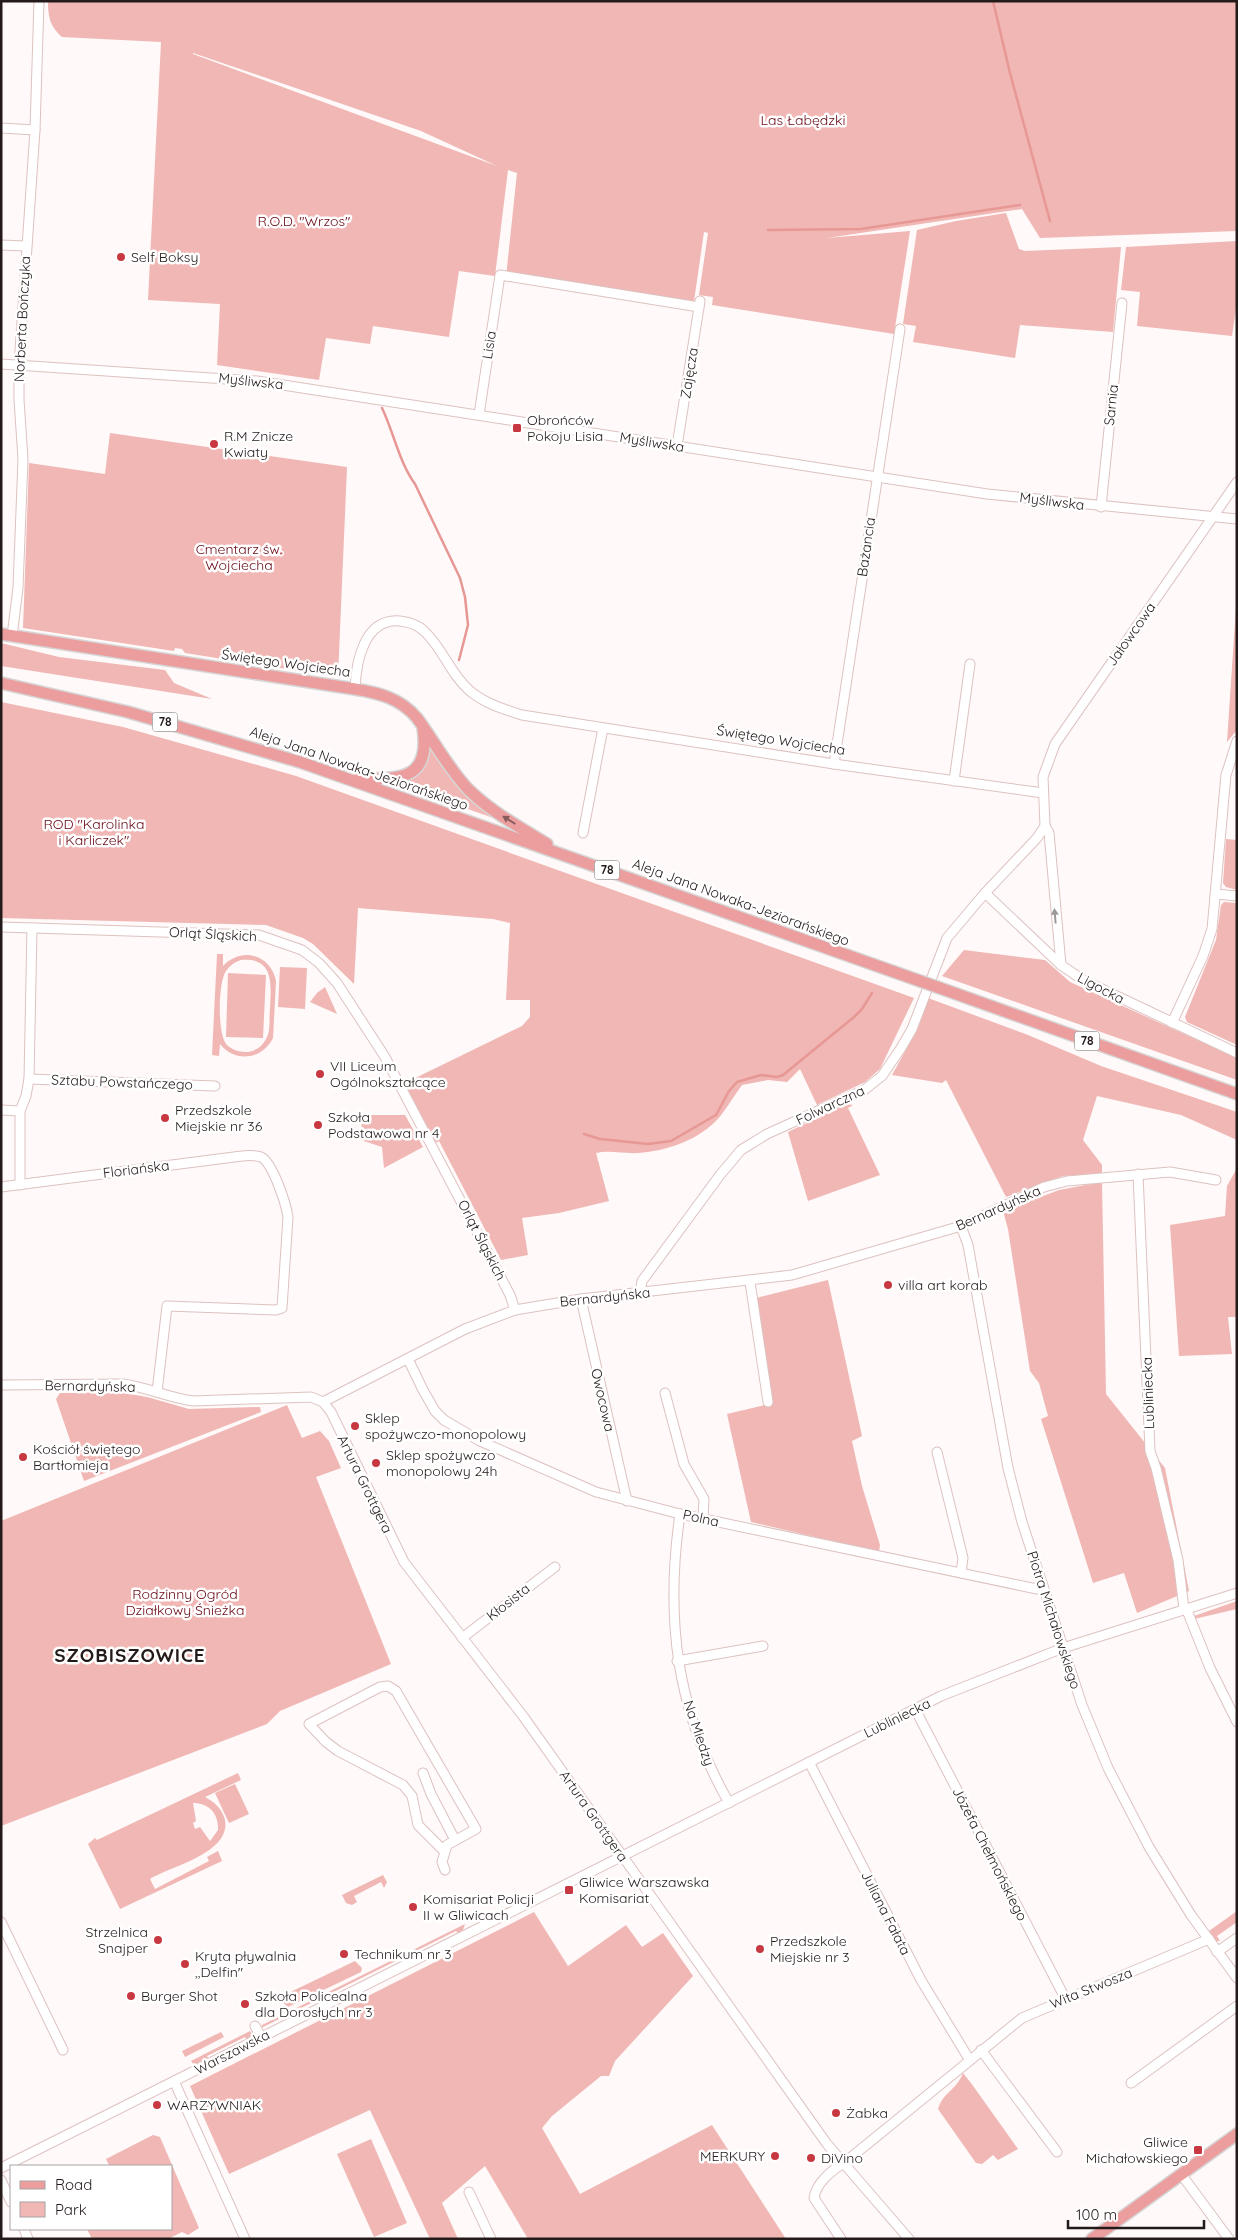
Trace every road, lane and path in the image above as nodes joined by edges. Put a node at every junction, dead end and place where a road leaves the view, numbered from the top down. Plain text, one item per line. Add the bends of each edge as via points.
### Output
1 (39, 1) edge
2 (1, 128) edge
3 (35, 130) junction
4 (1, 245) edge
5 (26, 246) junction
6 (1122, 303) dead end
7 (700, 304) joint
8 (900, 329) dead end
9 (1, 364) edge
10 (19, 365) junction
11 (479, 415) junction
12 (677, 446) junction
13 (876, 476) junction
14 (1237, 482) edge
15 (1101, 507) junction
16 (1212, 518) junction
17 (1237, 519) edge
18 (6, 635) edge
19 (970, 664) dead end
20 (1, 683) edge
21 (355, 689) junction
22 (423, 726) junction
23 (603, 728) junction
24 (1237, 741) edge
25 (834, 764) junction
26 (348, 779) junction
27 (954, 781) junction
28 (1043, 793) junction
29 (1045, 826) junction
30 (584, 833) dead end
31 (566, 855) junction
32 (985, 893) junction
33 (1216, 894) junction
34 (1237, 896) edge
35 (1, 927) edge
36 (32, 928) junction
37 (1061, 965) junction
38 (1172, 1023) junction
39 (1237, 1053) edge
40 (29, 1078) junction
41 (215, 1086) dead end
42 (1237, 1094) edge
43 (1, 1110) edge
44 (20, 1111) junction
45 (1138, 1174) junction
46 (1216, 1180) dead end
47 (20, 1185) junction
48 (1, 1187) edge
49 (961, 1226) junction
50 (750, 1282) junction
51 (640, 1293) junction
52 (581, 1299) junction
53 (515, 1310) junction
54 (408, 1359) junction
55 (1, 1386) edge
56 (157, 1392) junction
57 (665, 1393) dead end
58 (323, 1402) junction
59 (768, 1402) dead end
60 (937, 1452) dead end
61 (627, 1501) junction
62 (680, 1514) junction
63 (703, 1518) junction
64 (555, 1567) dead end
65 (961, 1573) junction
66 (1042, 1587) junction
67 (1237, 1593) edge
68 (1185, 1609) junction
69 (462, 1638) junction
70 (763, 1646) dead end
71 (1063, 1648) junction
72 (677, 1661) junction
73 (915, 1709) junction
74 (1237, 1722) edge
75 (809, 1762) junction
76 (423, 1773) dead end
77 (728, 1803) junction
78 (455, 1840) junction
79 (444, 1851) junction
80 (623, 1855) junction
81 (445, 1870) dead end
82 (1, 1922) edge
83 (1237, 1938) edge
84 (1209, 1939) junction
85 (1217, 1952) junction
86 (1237, 1978) edge
87 (1065, 1998) junction
88 (1237, 2006) edge
89 (255, 2026) dead end
90 (261, 2037) junction
91 (63, 2050) dead end
92 (981, 2050) junction
93 (969, 2059) junction
94 (174, 2081) junction
95 (1131, 2083) dead end
96 (1237, 2134) edge
97 (1057, 2152) dead end
98 (844, 2163) junction
99 (1, 2168) edge
100 (1182, 2174) junction
101 (1, 2180) edge
102 (469, 2192) dead end
103 (10, 2200) edge
104 (245, 2239) edge
105 (491, 2239) edge
106 (841, 2239) edge
107 (909, 2239) edge
108 (1092, 2239) edge
109 (1229, 2239) edge

1 - 3 street, Norberta Bończyka
2 - 3 street
3 - 5 street, Norberta Bończyka
4 - 5 street
5 - 10 street, Norberta Bończyka
6 - 15 street, Sarnia
7 - 11 street, Lisia via 500,275
7 - 12 street, Zajęcza
8 - 13 street, Bażancia
9 - 10 street, Myśliwska
10 - 11 street, Myśliwska via 257,381
10 - 18 street, Norberta Bończyka via 23,459 18,588
11 - 12 street, Myśliwska
12 - 13 street, Myśliwska
13 - 15 street, Myśliwska via 986,494
13 - 25 street, Bażancia
14 - 16 street, Jałowcowa
15 - 16 street, Myśliwska
16 - 17 street, Myśliwska
16 - 28 street, Jałowcowa via 1055,744 1043,777
18 - 21 main road, Świętego Wojciecha
19 - 27 street
20 - 26 main road, Aleja Jana Nowaka-Jeziorańskiego / 78 via 188,728
21 - 22 main road via 392,698 410,710
21 - 23 street, Świętego Wojciecha via 362,648 368,635 376,627 398,621 422,629 454,675 488,703 522,715
22 - 26 main road via 426,747 423,758 417,768 406,776
31 -> 22 main road via 485,804 469,790
23 - 25 street, Świętego Wojciecha
23 - 30 street
24 - 33 street via 1226,775
25 - 27 street, Świętego Wojciecha
26 - 31 main road, Aleja Jana Nowaka-Jeziorańskiego / 78
27 - 28 street, Świętego Wojciecha
28 - 29 street
29 - 32 street, Folwarczna via 1038,838
37 -> 29 street via 1049,833
31 - 42 main road, Aleja Jana Nowaka-Jeziorańskiego / 78, bridge
32 - 37 street, Ligocka
32 - 51 street, Folwarczna via 947,938 912,1028 882,1076 864,1090 767,1134 741,1150 642,1282
33 - 34 street
33 - 38 street via 1208,942
35 - 36 street, Orląt Śląskich
36 - 40 street
36 - 53 street, Orląt Śląskich via 259,935 302,950 319,963 345,992 385,1058 510,1294
37 - 38 street, Ligocka via 1083,980
38 - 39 street, Ligocka
40 - 41 street, Sztabu Powstańczego
40 - 44 street
43 - 44 street
44 - 47 street
45 - 46 street, Bernardyńska via 1170,1172
45 - 49 street, Bernardyńska via 1067,1181 1044,1187
45 - 68 street, Lubliniecka via 1150,1452 1178,1560
47 - 48 street, Floriańska
47 - 56 street, Floriańska via 255,1155 270,1164 287,1206 288,1217 282,1308 167,1306
49 - 50 street, Bernardyńska via 792,1275
49 - 66 street, Piotra Michałowskiego via 968,1245 1008,1468
50 - 51 street, Bernardyńska
50 - 59 street
51 - 52 street, Bernardyńska
52 - 53 street, Bernardyńska
52 - 61 street, Owocowa
53 - 54 street, Bernardyńska via 474,1326
54 - 58 street, Bernardyńska
54 - 61 street, Polna via 435,1411 454,1428 596,1492
55 - 56 street, Bernardyńska via 123,1384
56 - 58 street, Bernardyńska via 193,1402 311,1397
57 - 63 street via 684,1464 702,1492
58 - 69 street, Artura Grottgera via 331,1412 404,1562
60 - 65 street via 963,1558
61 - 62 street, Polna
62 - 63 street, Polna
62 - 72 street, Na Miedzy via 673,1592
63 - 65 street, Polna
64 - 69 street, Kłosista
65 - 66 street, Polna via 1037,1589
66 - 71 street, Piotra Michałowskiego
67 - 68 street, Lubliniecka
68 - 71 street, Lubliniecka
68 - 74 street
69 - 80 street, Artura Grottgera via 523,1716
70 - 72 street
71 - 73 street, Lubliniecka via 986,1677
71 - 84 street, Piotra Michałowskiego via 1085,1714 1121,1794 1175,1890
72 - 77 street, Na Miedzy via 698,1739
73 - 75 street, Lubliniecka
73 - 87 street, Józefa Chełmońskiego
75 - 77 street, Lubliniecka
75 - 93 street, Juliana Fałata via 921,1980
76 - 78 street
77 - 80 street, Lubliniecka
78 - 79 street
78 - 79 street via 476,1829 393,1688 380,1687 309,1724 338,1751 403,1785 412,1796 418,1825
79 - 81 street via 442,1862
80 - 90 street, Warszawska
80 - 98 street, Artura Grottgera via 805,2113
82 - 91 street
83 - 85 street
84 - 85 street, Piotra Michałowskiego
84 - 87 street, Wita Stwosza
85 - 86 street, Piotra Michałowskiego
87 - 92 street, Wita Stwosza via 1022,2018
88 - 95 street
89 - 90 street
90 - 94 street, Warszawska
92 - 93 street, Wita Stwosza
92 - 97 street
93 - 98 street, Wita Stwosza
94 - 99 street, Warszawska
94 - 104 street
96 - 100 main road
98 - 106 street, Wita Stwosza via 828,2175 814,2198
98 - 107 street, Artura Grottgera
100 - 108 main road
100 - 109 street
101 - 103 street
102 - 105 street

